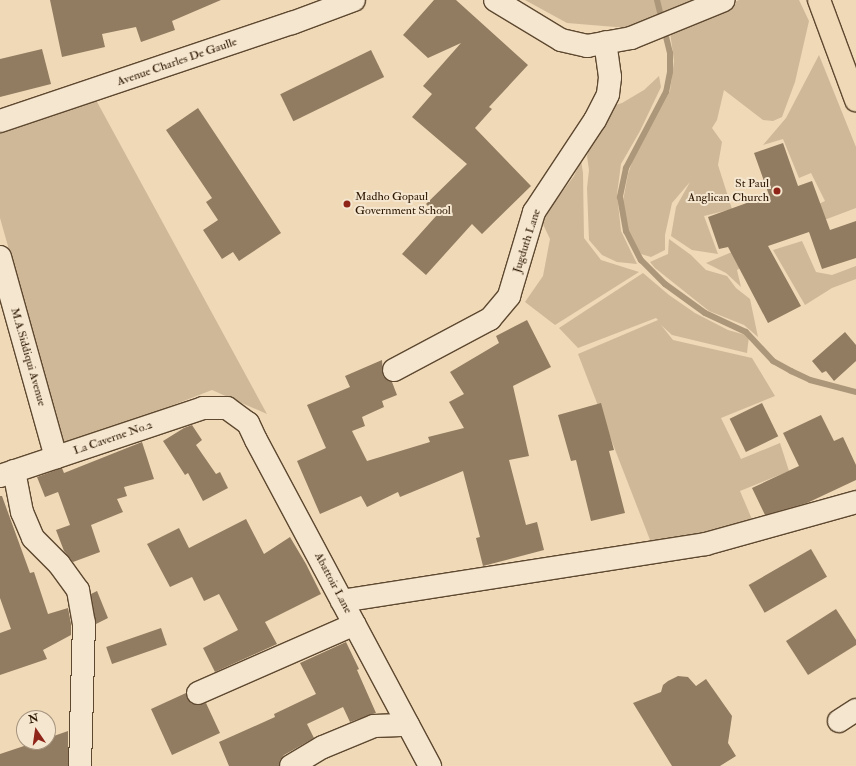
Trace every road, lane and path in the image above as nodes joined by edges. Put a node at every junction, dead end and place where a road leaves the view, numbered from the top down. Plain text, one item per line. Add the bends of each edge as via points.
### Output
1 (354, 0) edge
2 (495, 0) edge
3 (819, 0) edge
4 (715, 4) edge
5 (605, 42) junction
6 (856, 100) edge
7 (0, 121) edge
8 (0, 257) edge
9 (394, 370) dead end
10 (227, 408) joint
11 (56, 457) junction
12 (7, 474) edge
13 (856, 502) edge
14 (342, 600) junction
15 (355, 624) junction
16 (198, 693) dead end
17 (408, 724) junction
18 (80, 766) edge
19 (291, 766) edge
20 (430, 766) edge

1 - 7 street, Avenue Charles De Gaulle
2 - 5 street via 561,40 587,46
3 - 6 main road
4 - 5 street via 632,38
5 - 9 street, Jugduth Lane via 610,77 608,94 595,120 534,212 509,296 490,320
8 - 11 street, M.A.Siddiqui Avenue
10 - 11 street, La Caverne No.2 via 203,408
10 - 14 street, Abattoir Lane via 248,423
11 - 12 street, La Caverne No.2
12 - 18 street via 33,538 59,564 78,590 84,623
13 - 14 street via 706,544
14 - 15 street, Abattoir Lane
15 - 16 street
15 - 17 street, Abattoir Lane
17 - 19 street via 374,726 324,747
17 - 20 street, Abattoir Lane

